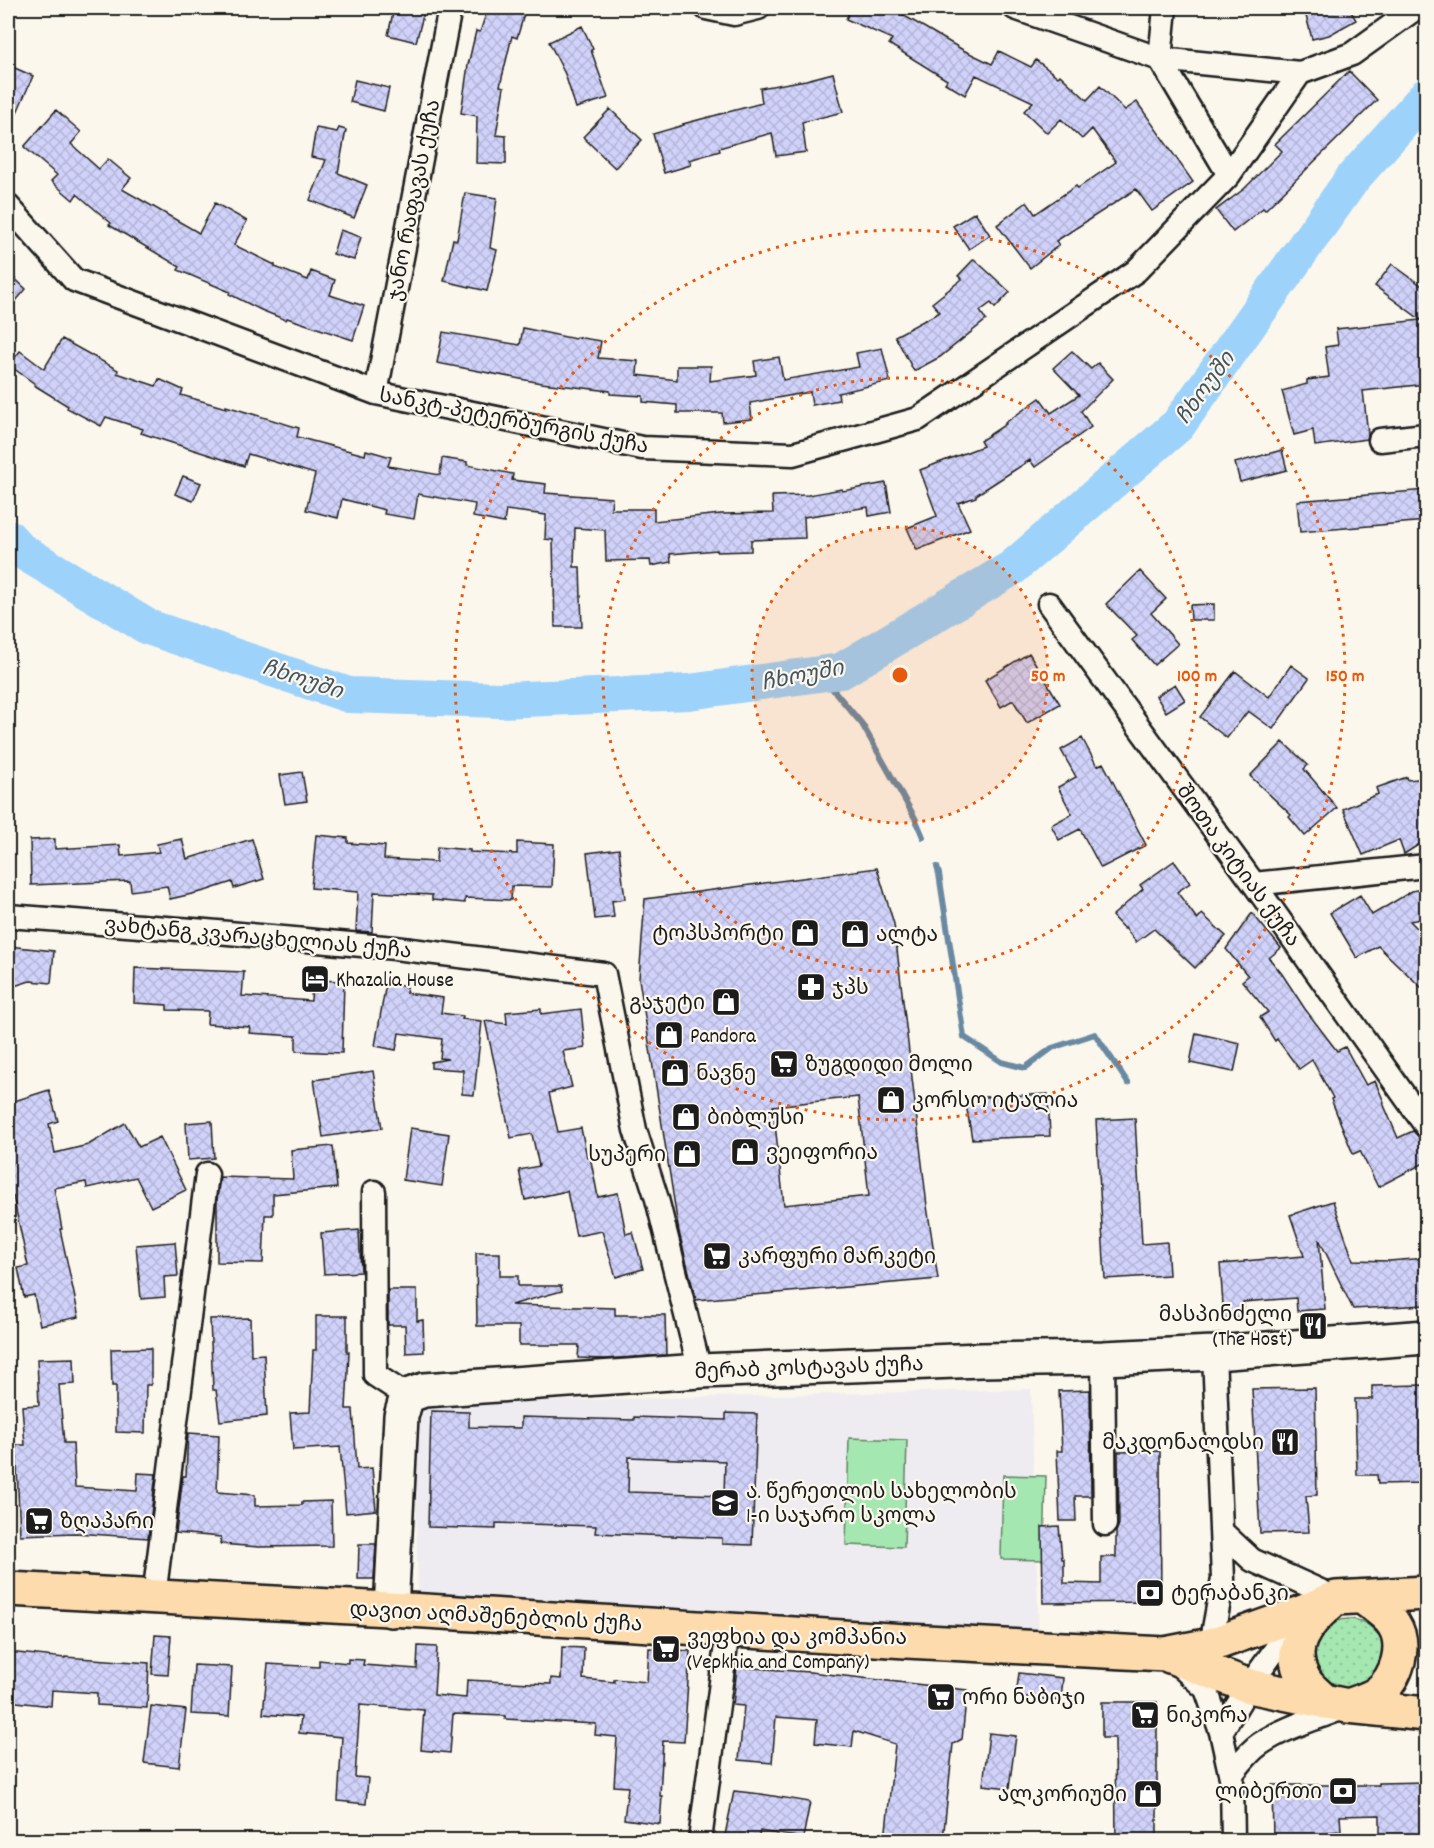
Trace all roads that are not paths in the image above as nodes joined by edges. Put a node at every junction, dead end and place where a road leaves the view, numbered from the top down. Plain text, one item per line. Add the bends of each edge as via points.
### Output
1 (450, 8) edge
2 (706, 8) edge
3 (758, 8) edge
4 (1015, 8) edge
5 (1166, 8) edge
6 (1416, 8) edge
7 (1160, 59) junction
8 (1300, 73) junction
9 (1228, 175) junction
10 (8, 206) edge
11 (376, 393) junction
12 (1426, 435) edge
13 (1380, 440) dead end
14 (1049, 604) dead end
15 (1426, 866) edge
16 (1254, 884) junction
17 (8, 916) edge
18 (1426, 1126) edge
19 (207, 1174) dead end
20 (374, 1192) dead end
21 (1426, 1337) edge
22 (1214, 1353) junction
23 (1103, 1358) junction
24 (700, 1371) junction
25 (407, 1396) junction
26 (1105, 1524) dead end
27 (1221, 1531) junction
28 (8, 1589) edge
29 (1426, 1593) edge
30 (154, 1597) junction
31 (1349, 1598) junction
32 (391, 1610) junction
33 (1301, 1613) junction
34 (728, 1630) junction
35 (1211, 1645) junction
36 (1165, 1654) junction
37 (1249, 1686) junction
38 (1337, 1704) junction
39 (1426, 1714) edge
40 (1221, 1732) junction
41 (1231, 1775) junction
42 (700, 1840) edge
43 (1233, 1840) edge

1 - 11 street, ჯანო რაფავას ქუჩა
2 - 3 street via 734,14
4 - 7 street
5 - 7 street
6 - 8 street via 1352,54
7 - 8 street
7 - 9 street
8 - 9 street, სანკტ-პეტერბურგის ქუჩა
9 - 11 street, სანკტ-პეტერბურგის ქუჩა via 1136,271 918,419 793,454 642,448
10 - 11 street, სანკტ-პეტერბურგის ქუჩა via 75,280
12 - 13 street
14 - 16 street, შოთა კიტიას ქუჩა
15 - 16 street
16 - 18 street, შოთა კიტიას ქუჩა
17 - 24 street, ვახტანგ კვარაცხელიას ქუჩა via 395,948 604,974 635,1130 657,1199
19 - 30 street
20 - 25 street via 375,1375
21 - 22 main road, მერაბ კოსტავას ქუჩა
22 - 23 main road, მერაბ კოსტავას ქუჩა
22 - 27 street
23 - 24 main road, მერაბ კოსტავას ქუჩა
23 - 26 street
24 - 25 main road, მერაბ კოსტავას ქუჩა via 424,1389
25 - 32 main road via 401,1416
27 - 31 street via 1252,1560
27 - 35 street via 1223,1579
28 - 30 highway, დავით აღმაშენებლის ქუჩა
29 - 31 highway
30 - 32 highway, დავით აღმაშენებლის ქუჩა
31 - 33 highway
31 - 38 highway via 1315,1616 1297,1646 1298,1666 1306,1683
31 - 38 highway via 1384,1613 1395,1626 1400,1654 1388,1684 1376,1695
32 - 34 highway, დავით აღმაშენებლის ქუჩა
33 - 35 highway
33 - 37 street
34 - 36 highway, დავით აღმაშენებლის ქუჩა
34 - 42 street
35 - 36 highway
36 - 37 highway
36 - 40 street via 1206,1689
37 - 38 highway
37 - 40 street
38 - 39 highway
38 - 41 street via 1260,1744
40 - 41 street
41 - 43 street

